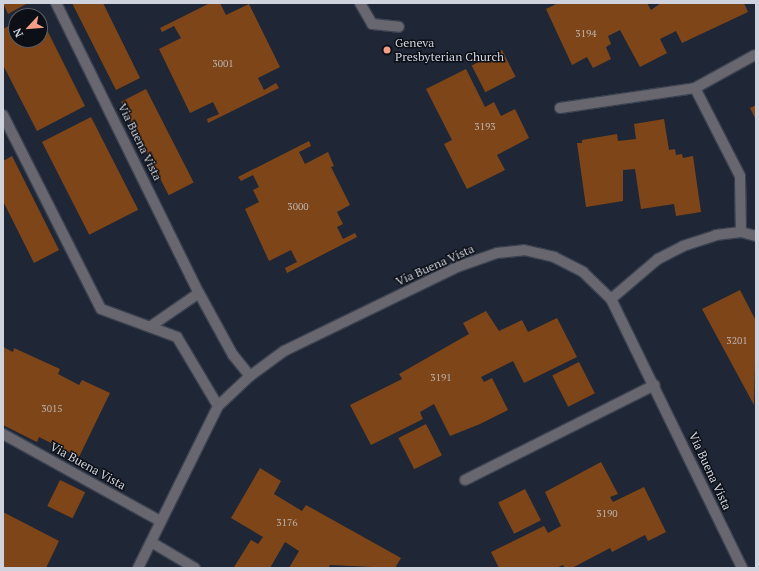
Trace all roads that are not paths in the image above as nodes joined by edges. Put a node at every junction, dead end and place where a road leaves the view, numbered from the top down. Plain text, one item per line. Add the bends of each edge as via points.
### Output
1 (56, 3) edge
2 (360, 3) edge
3 (399, 27) dead end
4 (755, 55) edge
5 (695, 88) junction
6 (560, 108) dead end
7 (3, 116) edge
8 (741, 232) junction
9 (756, 236) edge
10 (199, 293) junction
11 (611, 299) junction
12 (151, 326) junction
13 (250, 376) junction
14 (654, 385) junction
15 (218, 406) junction
16 (3, 434) edge
17 (465, 480) dead end
18 (160, 521) junction
19 (151, 542) junction
20 (138, 568) edge
21 (195, 568) edge
22 (742, 568) edge

1 - 10 street, Via Buena Vista
2 - 3 street via 372,24
4 - 5 street
5 - 6 street
5 - 8 street via 740,176
7 - 12 street via 101,309
8 - 9 street
8 - 11 street via 716,235 683,246 658,259
10 - 12 street
10 - 13 street, Via Buena Vista via 233,355
11 - 13 street, Via Buena Vista via 583,272 554,257 524,250 497,253 457,267 284,351
11 - 14 street, Via Buena Vista
12 - 15 street via 177,337
13 - 15 street, Via Buena Vista
14 - 17 street
14 - 22 street, Via Buena Vista
15 - 18 street, Via Buena Vista
16 - 18 street, Via Buena Vista
18 - 19 street, Via Buena Vista
19 - 20 street, Via Buena Vista
19 - 21 street

